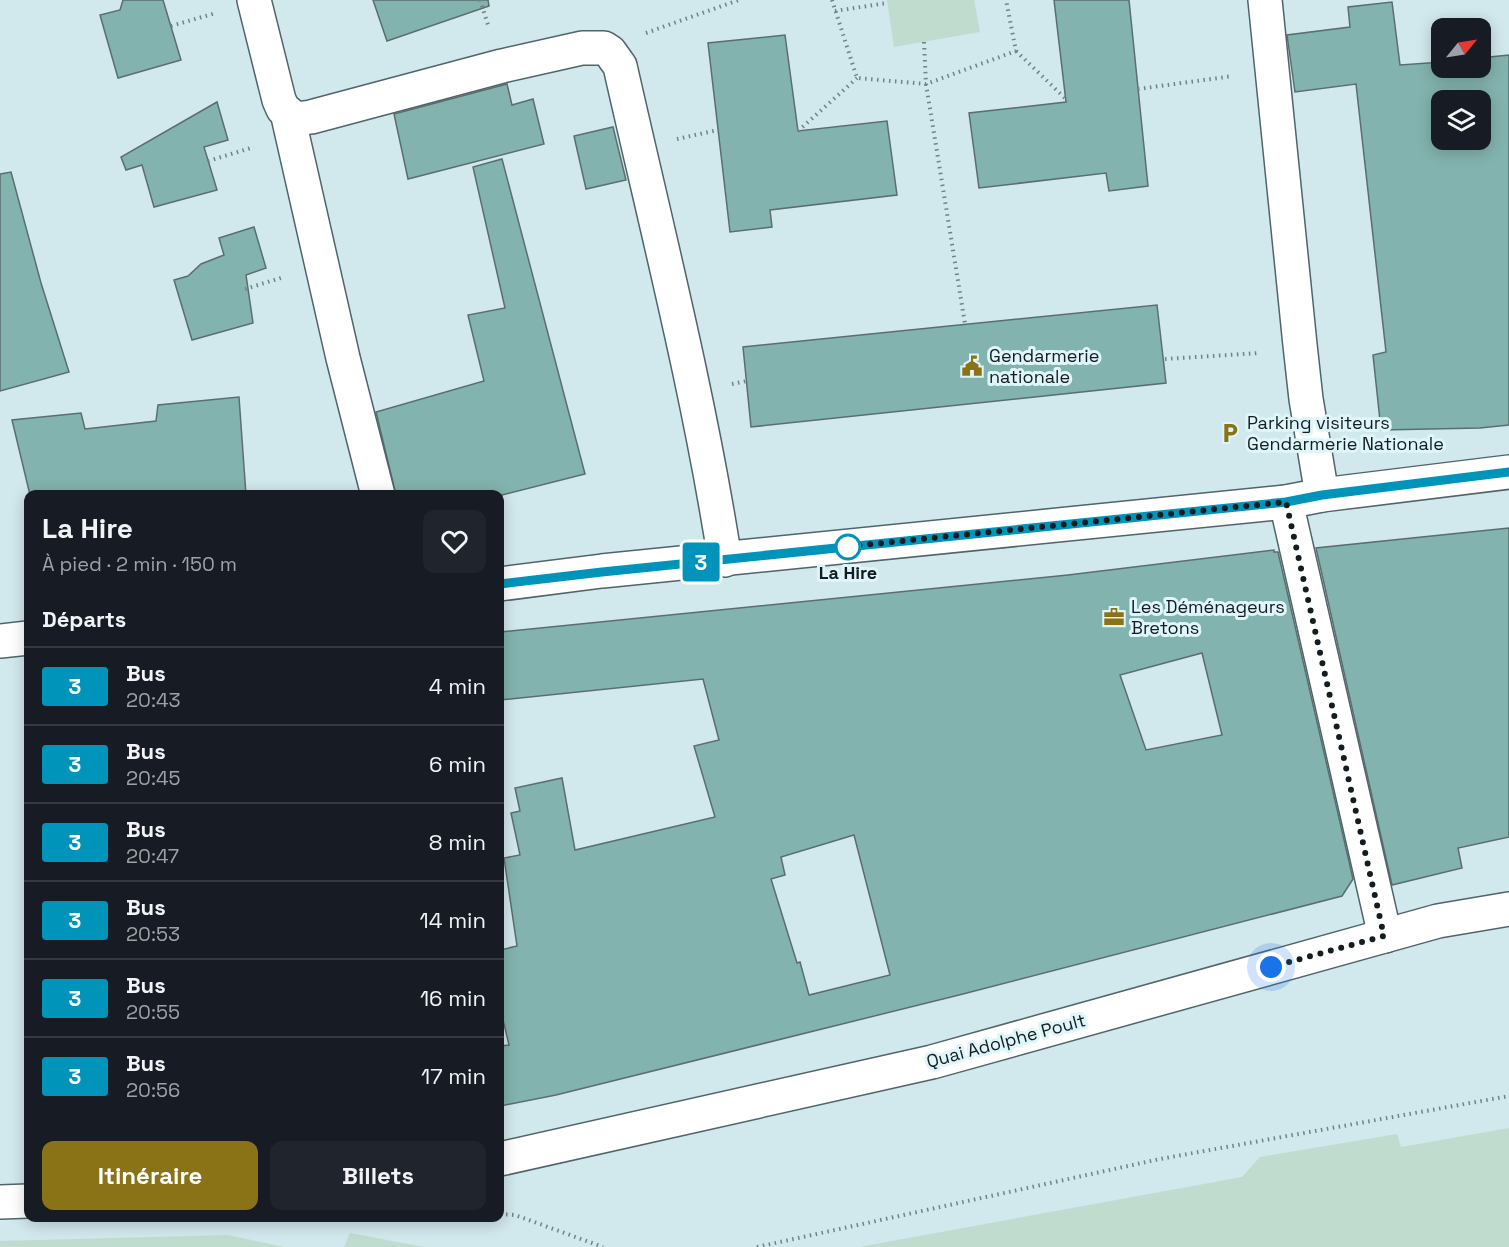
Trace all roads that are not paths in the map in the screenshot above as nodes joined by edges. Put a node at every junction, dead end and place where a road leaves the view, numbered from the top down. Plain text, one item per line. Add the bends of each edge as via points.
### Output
1 (1265, 0) edge
2 (255, 1) edge
3 (290, 124) junction
4 (1509, 472) edge
5 (377, 490) edge
6 (1322, 495) junction
7 (1286, 502) junction
8 (725, 560) junction
9 (504, 584) edge
10 (24, 638) edge
11 (0, 641) edge
12 (1509, 909) edge
13 (1384, 936) junction
14 (504, 1158) edge
15 (24, 1201) edge
16 (0, 1202) edge

1 - 6 main road via 1305,388
2 - 3 main road via 279,100
3 - 5 main road
3 - 8 main road via 296,119 502,66 582,48 604,48 610,52 620,66 676,306
4 - 6 main road
6 - 7 main road
7 - 8 main road
7 - 13 main road
8 - 9 main road
10 - 11 main road
12 - 13 main road, Quai Adolphe Poult via 1438,921
13 - 14 main road, Quai Adolphe Poult via 932,1062
15 - 16 main road

